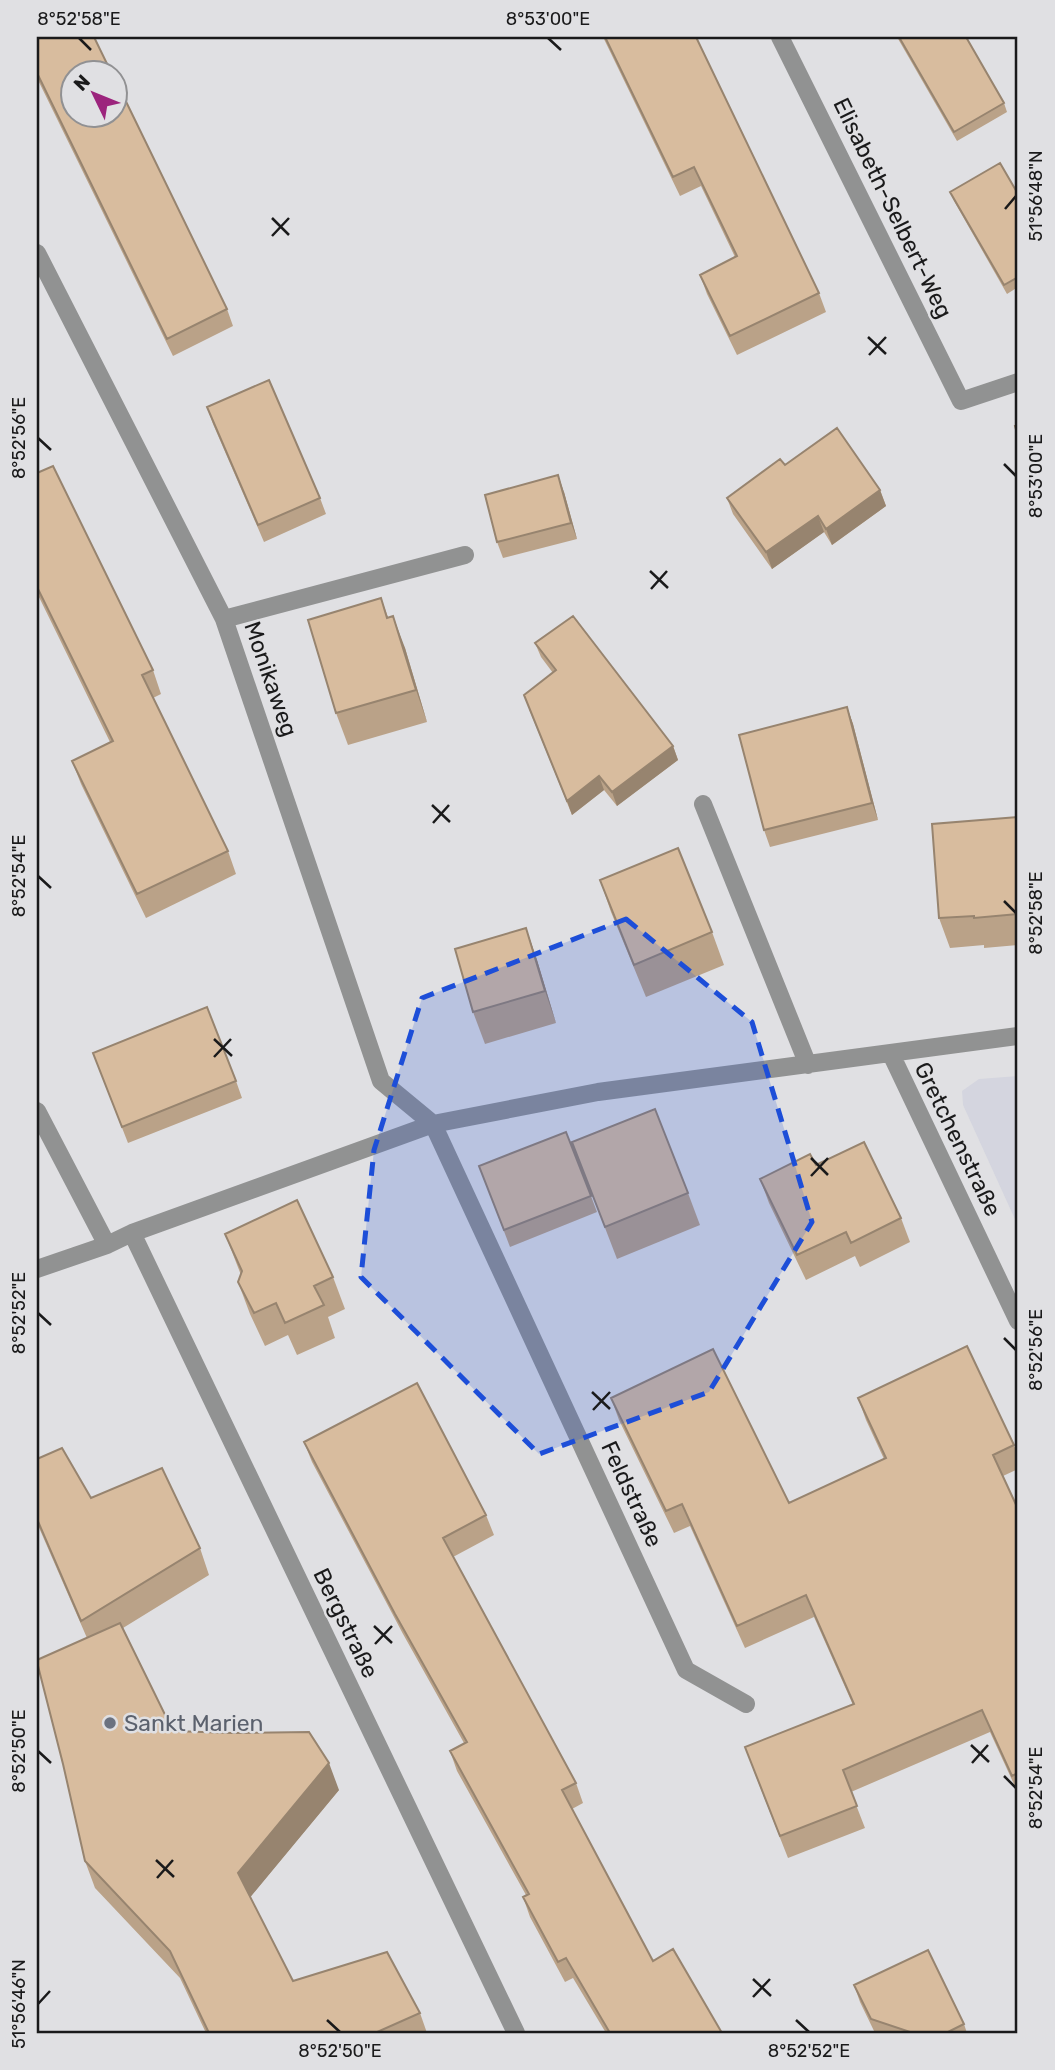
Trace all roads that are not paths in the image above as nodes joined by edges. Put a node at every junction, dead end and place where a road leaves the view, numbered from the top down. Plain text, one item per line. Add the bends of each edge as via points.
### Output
1 (780, 37) edge
2 (37, 253) edge
3 (1018, 382) edge
4 (465, 555) dead end
5 (225, 619) junction
6 (703, 804) dead end
7 (1018, 1036) edge
8 (891, 1054) junction
9 (808, 1065) junction
10 (37, 1111) edge
11 (433, 1124) junction
12 (132, 1233) junction
13 (107, 1245) junction
14 (37, 1269) edge
15 (1018, 1321) edge
16 (746, 1704) dead end
17 (516, 2033) edge

1 - 3 street, Elisabeth-Selbert-Weg via 961,401
2 - 5 street, Monikaweg
4 - 5 street
5 - 11 street, Monikaweg via 381,1081
6 - 9 street
7 - 8 street
8 - 9 street
8 - 15 street, Gretchenstraße
9 - 11 street via 598,1092
10 - 13 street
11 - 12 street
11 - 16 street, Feldstraße via 686,1670
12 - 13 street
12 - 17 street, Bergstraße
13 - 14 street

